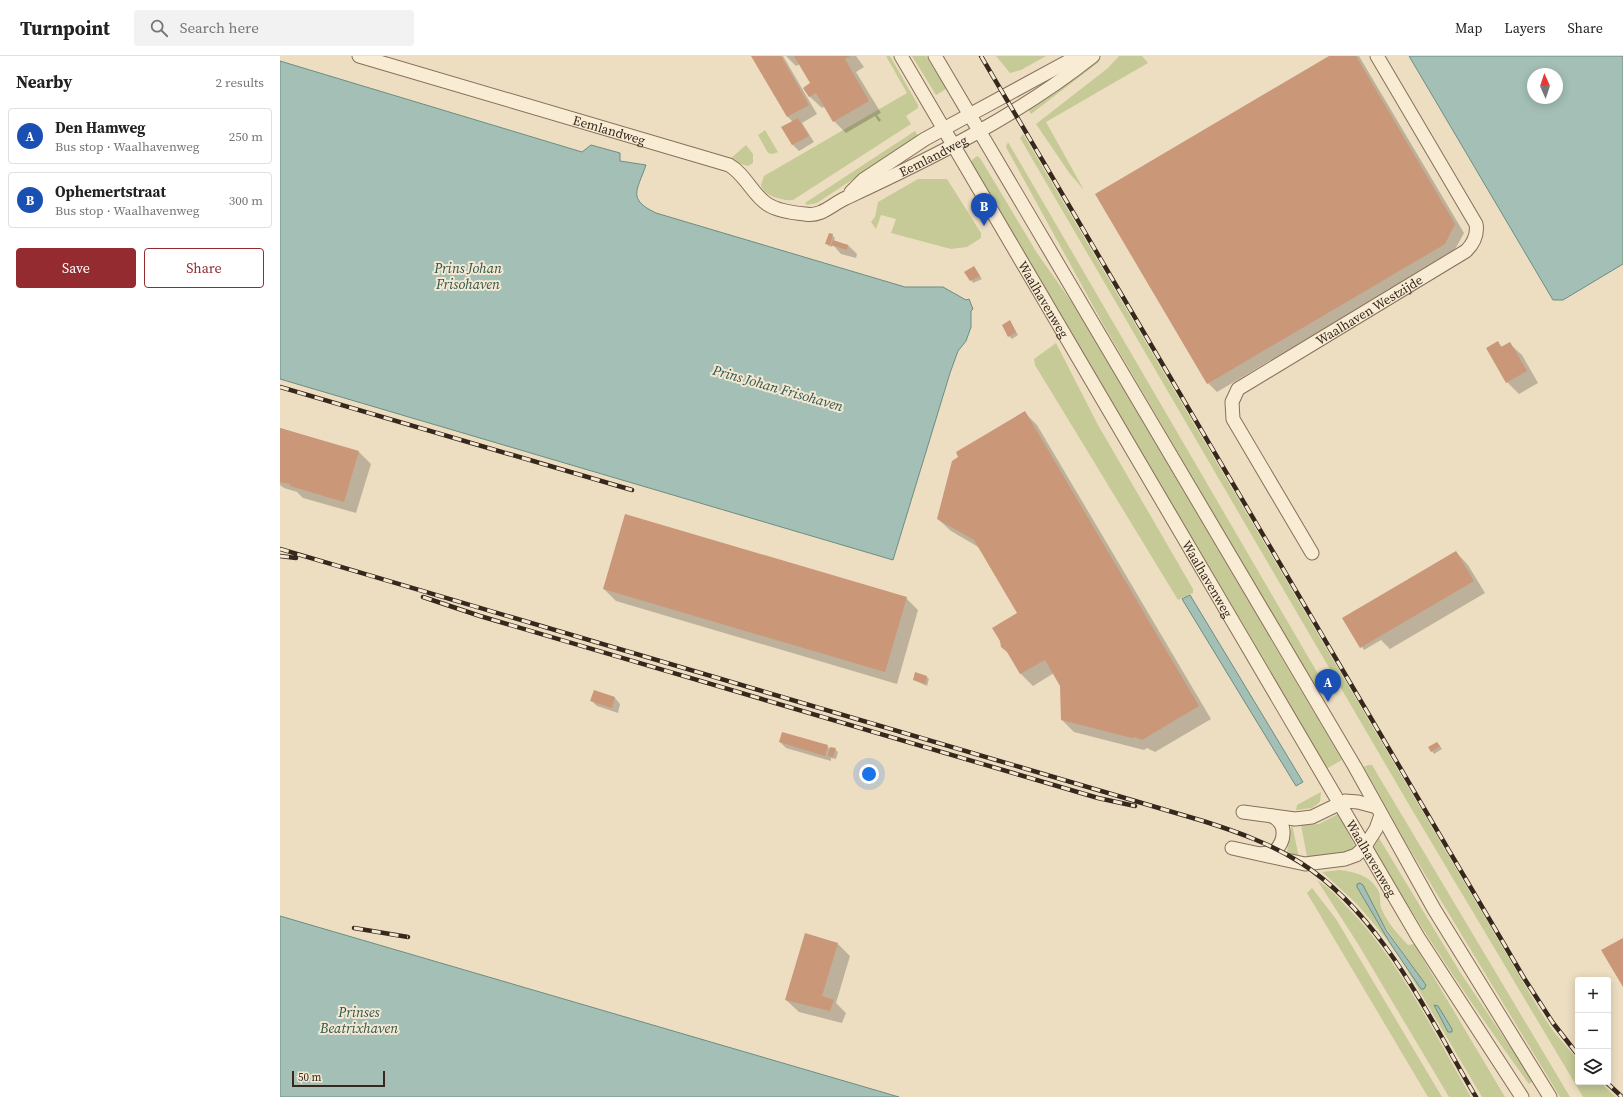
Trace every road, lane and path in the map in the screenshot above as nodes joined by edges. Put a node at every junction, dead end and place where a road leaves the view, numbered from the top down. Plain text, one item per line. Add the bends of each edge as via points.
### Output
1 (359, 56) edge
2 (900, 56) edge
3 (935, 56) edge
4 (1078, 56) edge
5 (1094, 56) edge
6 (1377, 56) edge
7 (970, 115) junction
8 (944, 129) junction
9 (978, 131) junction
10 (953, 144) junction
11 (844, 199) junction
12 (1312, 553) dead end
13 (1339, 804) junction
14 (1379, 811) junction
15 (1243, 812) dead end
16 (1272, 816) junction
17 (1232, 848) dead end
18 (1364, 848) junction
19 (1251, 852) junction
20 (1345, 859) junction
21 (1380, 873) junction
22 (1522, 1097) edge
23 (1550, 1097) edge

1 - 11 street, Eemlandweg via 729,165 765,202 775,207 806,215 817,214
2 - 8 street, Waalhavenweg
3 - 7 street
4 - 7 street, Eemlandweg
5 - 9 street, Eemlandweg via 1021,107
6 - 12 street, Waalhaven Westzijde via 1476,224 1476,238 1466,251 1238,389 1232,402 1233,419
7 - 8 street, Eemlandweg
7 - 9 street
8 - 10 street, Waalhavenweg
8 - 11 street, Eemlandweg via 863,180
9 - 10 street, Eemlandweg
9 - 14 street
10 - 11 street, Eemlandweg via 898,175
10 - 13 street, Waalhavenweg
13 - 14 street via 1345,801 1358,802
13 - 16 street via 1312,817 1295,819
13 - 18 street, Waalhavenweg
14 - 18 street via 1376,829
14 - 23 street via 1434,909
15 - 16 street
16 - 19 street via 1283,829 1281,845 1270,854
17 - 19 street
18 - 20 street via 1356,855
18 - 21 street, Waalhavenweg
19 - 20 street via 1305,864
20 - 21 street via 1363,863
21 - 22 street, Waalhavenweg via 1418,937

